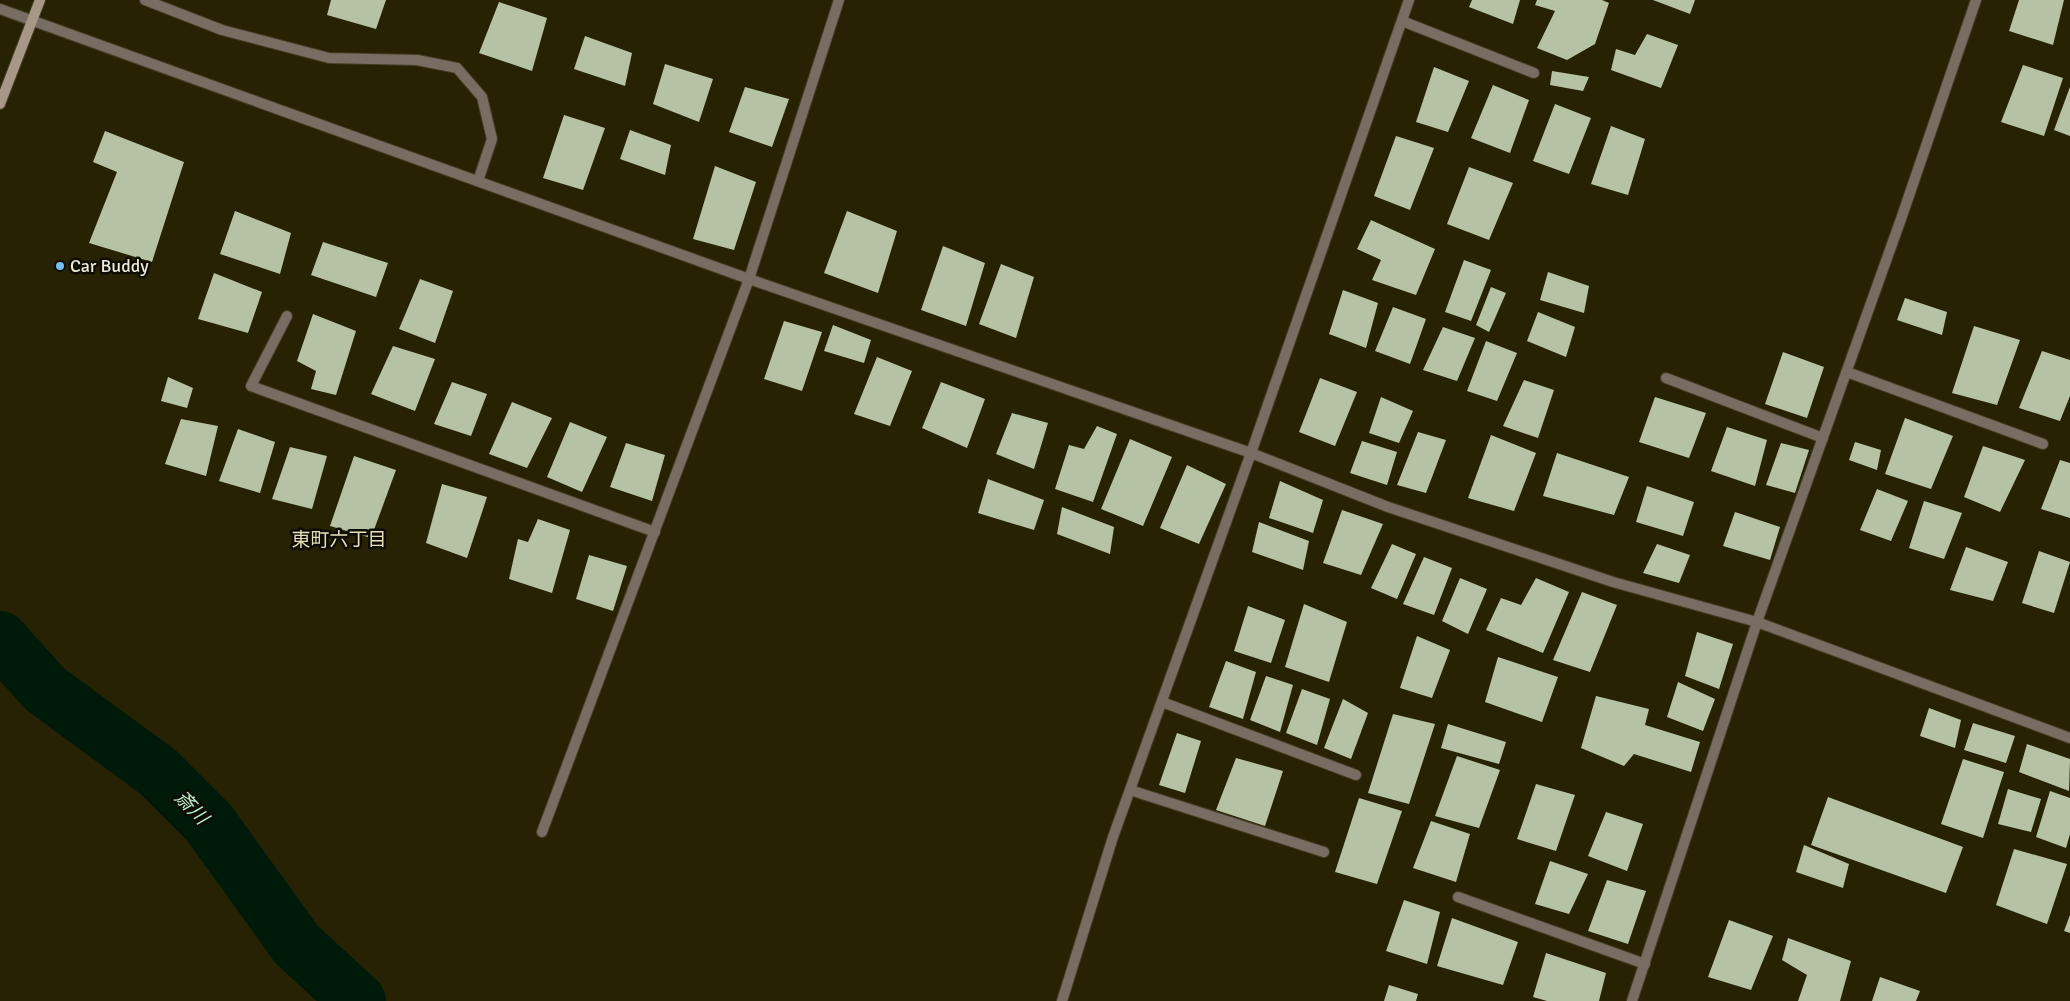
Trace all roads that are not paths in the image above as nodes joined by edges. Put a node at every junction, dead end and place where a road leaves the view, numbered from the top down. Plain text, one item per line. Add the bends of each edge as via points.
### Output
1 (40, 0) edge
2 (145, 0) edge
3 (839, 0) edge
4 (1410, 0) edge
5 (1976, 0) edge
6 (0, 9) edge
7 (1402, 20) junction
8 (32, 21) junction
9 (1534, 73) dead end
10 (0, 104) edge
11 (478, 181) junction
12 (749, 279) junction
13 (287, 316) dead end
14 (1847, 372) junction
15 (1666, 378) dead end
16 (1823, 438) junction
17 (2043, 444) dead end
18 (1251, 453) junction
19 (655, 532) junction
20 (1757, 622) junction
21 (1162, 702) junction
22 (2070, 738) edge
23 (1356, 775) dead end
24 (1130, 790) junction
25 (542, 832) dead end
26 (1324, 852) dead end
27 (1458, 897) dead end
28 (1646, 964) junction
29 (1062, 1001) edge
30 (1632, 1001) edge

1 - 8 street
2 - 11 street via 222,30 329,58 416,60 457,68 482,97 492,139
3 - 12 street
4 - 7 street
5 - 14 street
6 - 8 street
7 - 9 street
7 - 18 street
8 - 10 street
8 - 11 street
11 - 12 street
12 - 18 street
12 - 19 street
13 - 19 street via 250,386
14 - 16 street
14 - 17 street
15 - 16 street
16 - 20 street
18 - 20 street via 1388,507 1613,582
18 - 21 street
19 - 25 street
20 - 22 street
20 - 28 street
21 - 23 street
21 - 24 street
24 - 26 street
24 - 29 street via 1112,837
27 - 28 street
28 - 30 street

